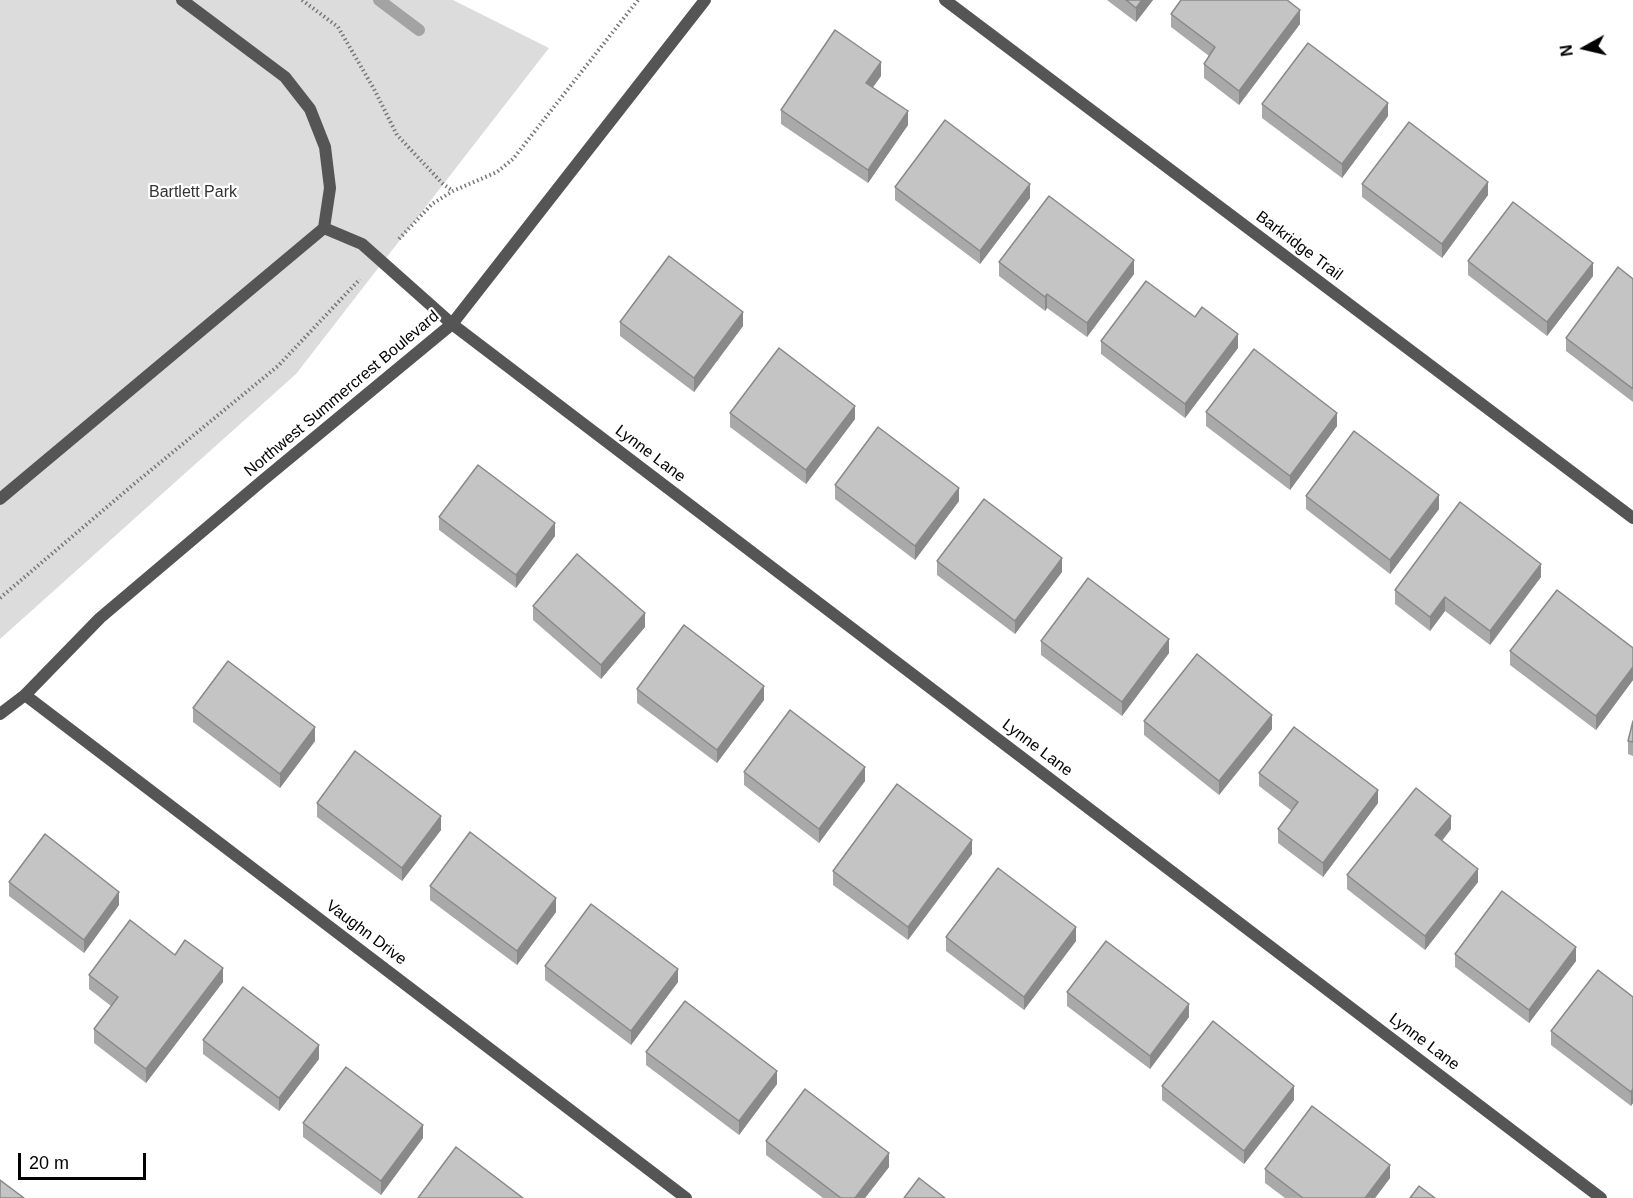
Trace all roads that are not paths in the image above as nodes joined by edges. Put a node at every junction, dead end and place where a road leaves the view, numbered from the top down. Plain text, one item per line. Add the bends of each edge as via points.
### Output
1 (183, 0) edge
2 (705, 0) edge
3 (945, 0) edge
4 (324, 228) junction
5 (452, 324) junction
6 (0, 499) edge
7 (1633, 518) edge
8 (26, 695) junction
9 (0, 714) edge
10 (686, 1198) edge
11 (1601, 1198) edge

1 - 4 street via 285,77 310,110 325,147 330,188
2 - 5 street, Northwest Summercrest Boulevard
3 - 7 street, Barkridge Trail
4 - 5 street, Lynne Lane via 362,244
4 - 6 street
5 - 8 street, Northwest Summercrest Boulevard via 100,618
5 - 11 street, Lynne Lane
8 - 9 street, Northwest Summercrest Boulevard
8 - 10 street, Vaughn Drive

